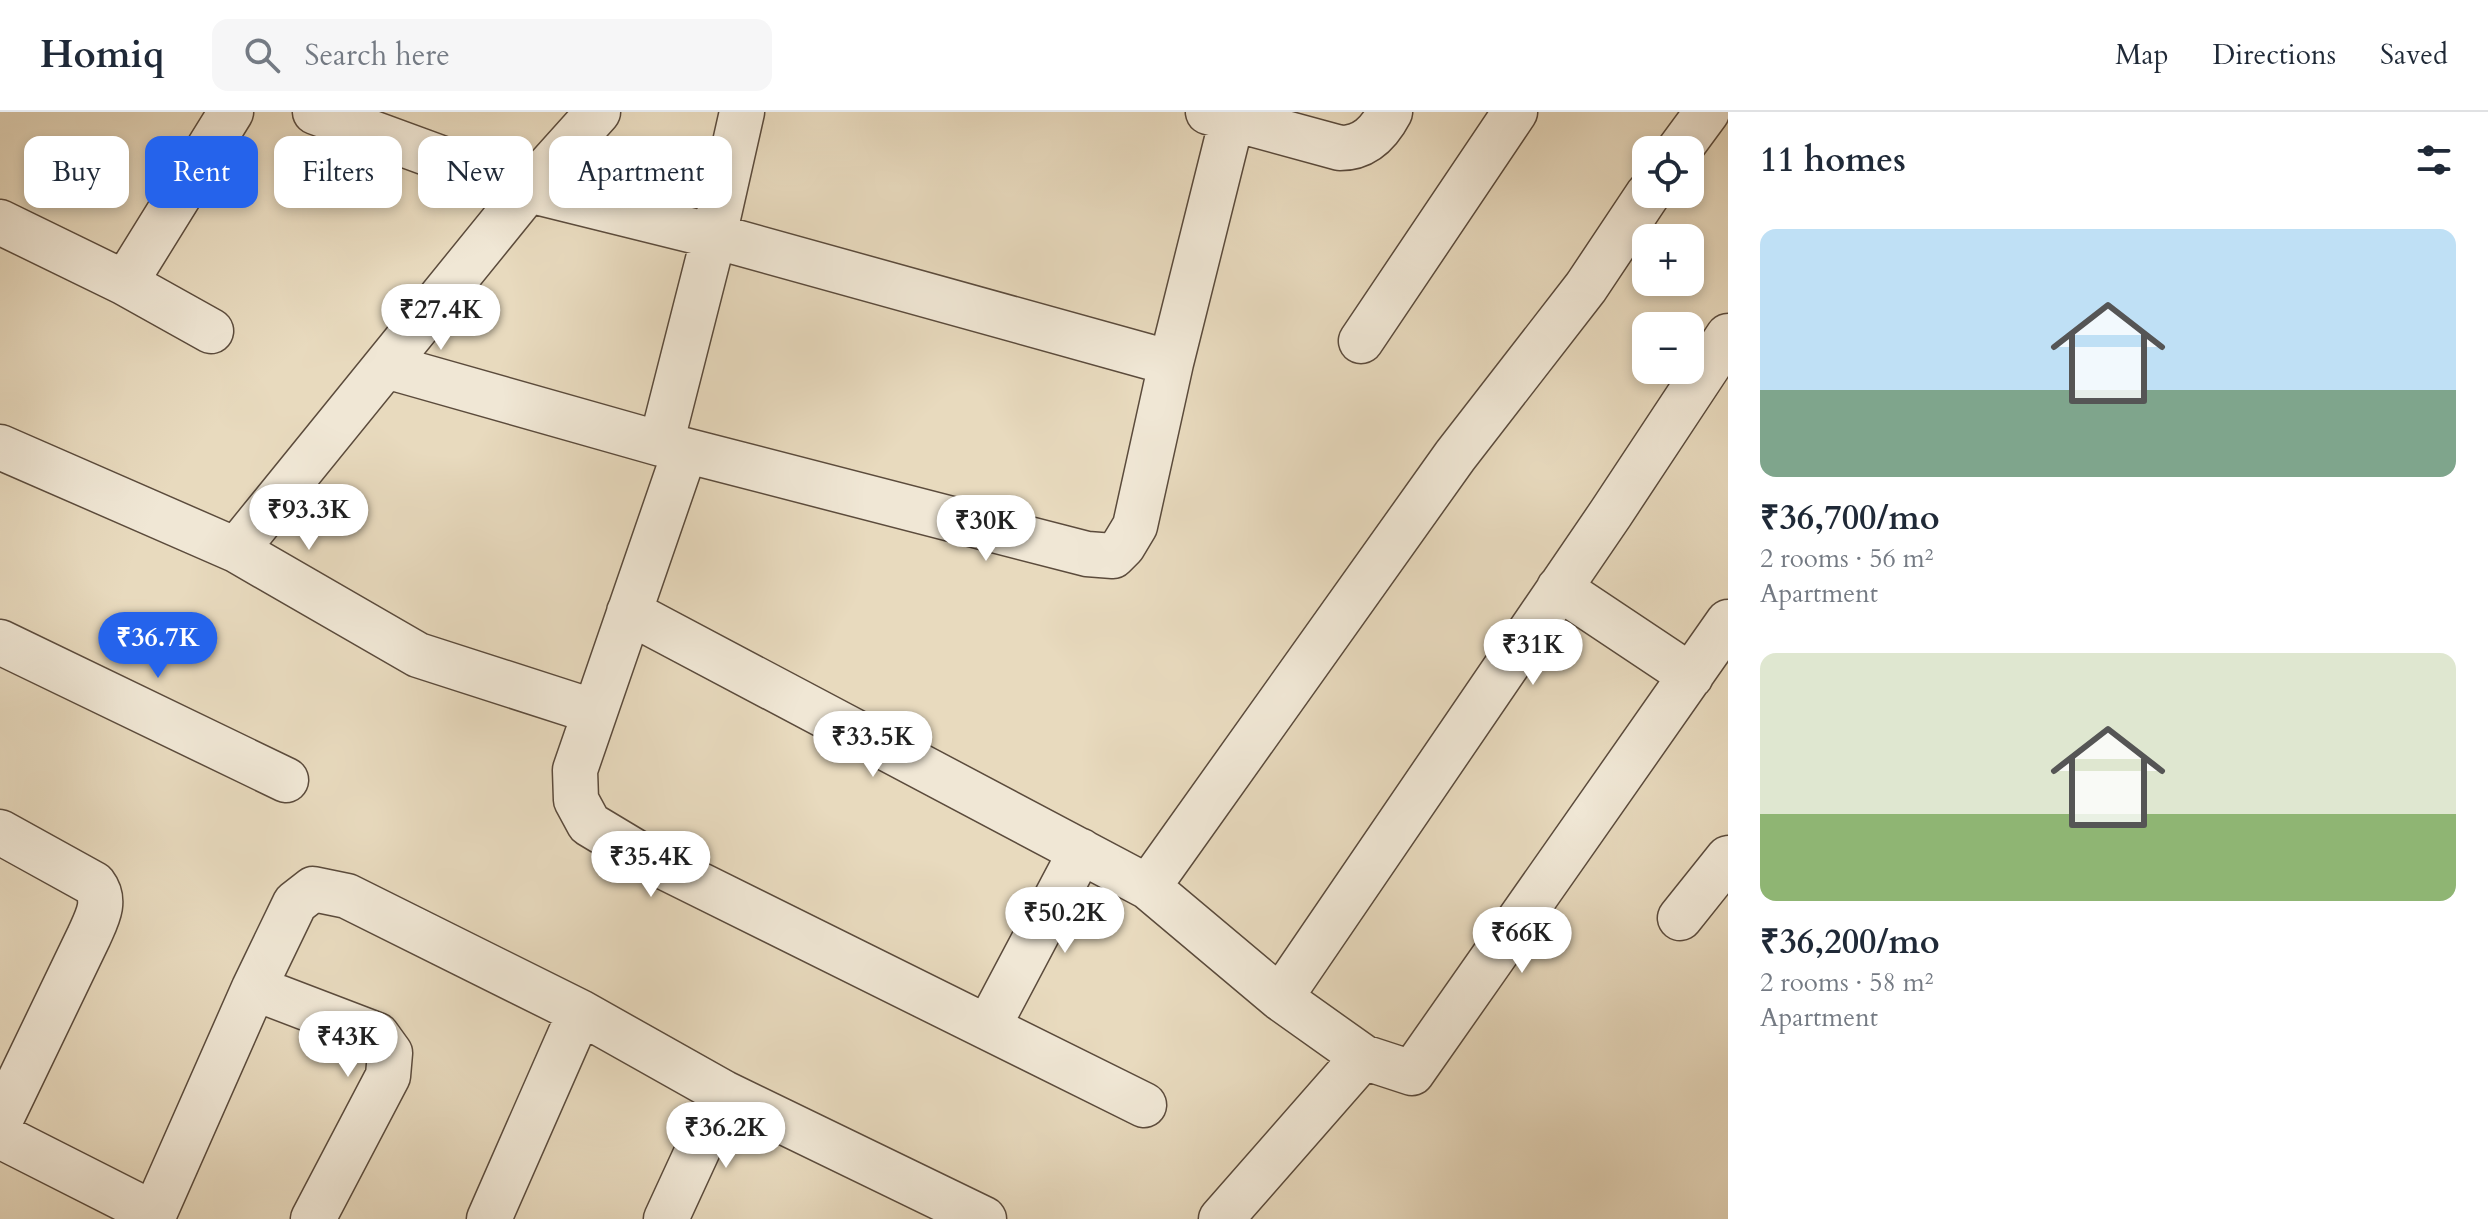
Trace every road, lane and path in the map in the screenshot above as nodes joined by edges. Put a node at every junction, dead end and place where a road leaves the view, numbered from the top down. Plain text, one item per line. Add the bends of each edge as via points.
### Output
1 (231, 112) edge
2 (315, 112) edge
3 (598, 112) edge
4 (742, 112) edge
5 (1390, 112) edge
6 (1515, 112) edge
7 (1707, 112) edge
8 (1220, 115) edge
9 (1689, 136) edge
10 (418, 150) edge
11 (533, 184) edge
12 (533, 191) edge
13 (513, 208) edge
14 (1639, 208) edge
15 (0, 222) edge
16 (714, 236) junction
17 (125, 283) junction
18 (211, 331) dead end
19 (1728, 336) edge
20 (1361, 341) dead end
21 (1171, 363) junction
22 (386, 366) junction
23 (0, 447) edge
24 (673, 448) junction
25 (236, 550) junction
26 (1559, 588) junction
27 (629, 612) junction
28 (1728, 622) edge
29 (0, 642) edge
30 (1691, 676) junction
31 (595, 712) junction
32 (286, 780) dead end
33 (0, 832) edge
34 (1081, 851) junction
35 (1728, 858) edge
36 (1148, 887) junction
37 (1680, 918) dead end
38 (254, 988) junction
39 (1280, 998) junction
40 (580, 1012) junction
41 (988, 1027) junction
42 (1363, 1057) junction
43 (724, 1093) junction
44 (1144, 1105) dead end
45 (0, 1121) edge
46 (0, 1136) edge
47 (153, 1217) edge
48 (313, 1219) edge
49 (489, 1219) edge
50 (666, 1219) edge
51 (984, 1219) edge
52 (1221, 1219) edge

1 - 17 street
2 - 10 street
3 - 11 street
4 - 16 street
5 - 8 street via 1366,143 1354,148
6 - 20 street
7 - 9 street
8 - 21 street
12 - 16 street
13 - 22 street
14 - 36 street
15 - 17 street
16 - 21 street
16 - 24 street
17 - 18 street
19 - 26 street
21 - 24 street via 1135,526 1113,556 1087,554
22 - 24 street
22 - 25 street
23 - 25 street
24 - 27 street
25 - 31 street via 418,655
26 - 30 street
26 - 39 street
27 - 31 street
27 - 34 street
28 - 30 street
29 - 32 street
30 - 42 street via 1412,1073
31 - 41 street via 575,770 576,800 589,824 644,857
33 - 45 street via 94,884 101,906
34 - 36 street
34 - 41 street
35 - 37 street
36 - 39 street
38 - 40 street via 295,903 313,889 347,896
38 - 47 street
38 - 48 street via 377,1035 390,1053 388,1076
39 - 42 street
40 - 43 street
40 - 49 street
41 - 44 street
42 - 52 street
43 - 50 street
43 - 51 street
46 - 47 street

